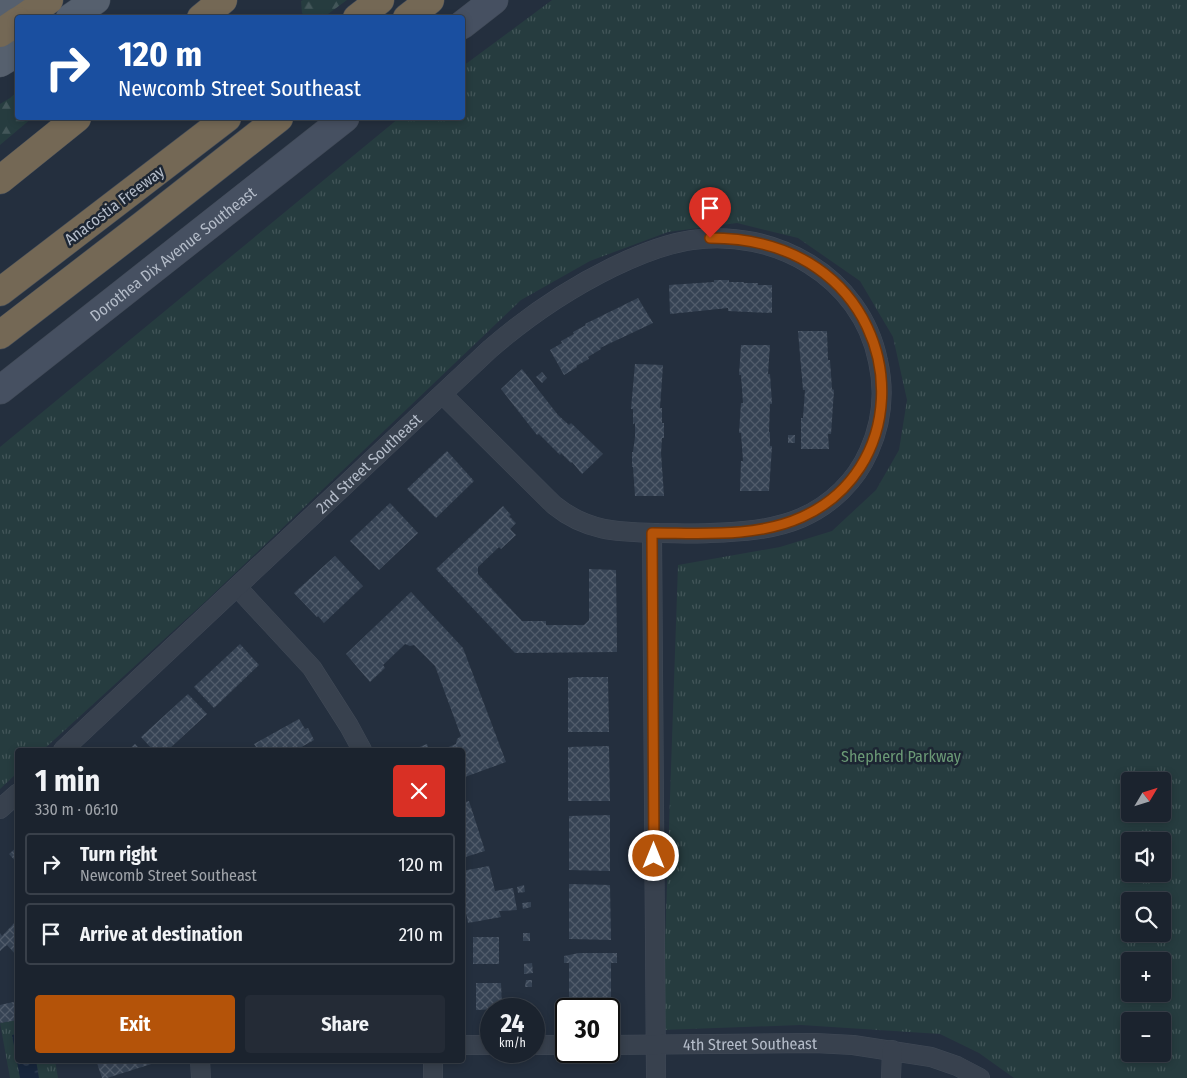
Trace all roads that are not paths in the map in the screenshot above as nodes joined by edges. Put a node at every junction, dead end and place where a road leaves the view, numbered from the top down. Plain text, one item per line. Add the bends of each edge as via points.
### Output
1 (10, 0) edge
2 (49, 0) edge
3 (96, 0) edge
4 (223, 0) edge
5 (380, 0) edge
6 (430, 0) edge
7 (494, 0) edge
8 (0, 8) edge
9 (27, 15) edge
10 (74, 15) edge
11 (205, 15) edge
12 (362, 15) edge
13 (411, 15) edge
14 (465, 22) edge
15 (15, 23) edge
16 (0, 33) edge
17 (15, 54) edge
18 (0, 63) edge
19 (75, 120) edge
20 (224, 120) edge
21 (276, 120) edge
22 (342, 120) edge
23 (0, 180) edge
24 (0, 292) edge
25 (0, 334) edge
26 (3, 389) edge
27 (442, 394) junction
28 (652, 533) junction
29 (237, 587) junction
30 (65, 748) edge
31 (361, 748) edge
32 (15, 796) edge
33 (0, 809) edge
34 (465, 1045) edge
35 (480, 1045) edge
36 (620, 1045) edge
37 (656, 1045) junction
38 (892, 1050) junction
39 (200, 1063) edge
40 (433, 1063) edge
41 (201, 1078) edge
42 (433, 1078) edge
43 (656, 1078) edge
44 (892, 1078) edge
45 (980, 1078) edge

1 - 8 main road
2 - 9 highway
3 - 10 main road
4 - 11 highway
5 - 12 highway
6 - 13 highway
7 - 14 main road
15 - 16 highway
17 - 18 main road
19 - 23 highway
20 - 24 highway, Anacostia Freeway
21 - 25 highway
22 - 26 main road, Dorothea Dix Avenue Southeast
27 - 28 street, 2nd Street Southeast via 554,506 566,514 601,529
27 - 28 street, 2nd Street Southeast via 490,348 549,302 581,283 662,246 710,238 758,242 788,252 819,269 844,293 864,322 877,354 882,389 879,425 866,458 832,500 784,524 735,532
27 - 29 street, 2nd Street Southeast
28 - 37 street
29 - 30 street, 2nd Street Southeast
29 - 31 street via 312,668
32 - 33 street
34 - 35 street
36 - 37 street, 4th Street Southeast
37 - 38 street, 4th Street Southeast via 815,1043
37 - 43 street
38 - 44 street
38 - 45 street, 4th Street Southeast via 931,1057
39 - 41 street
40 - 42 street

